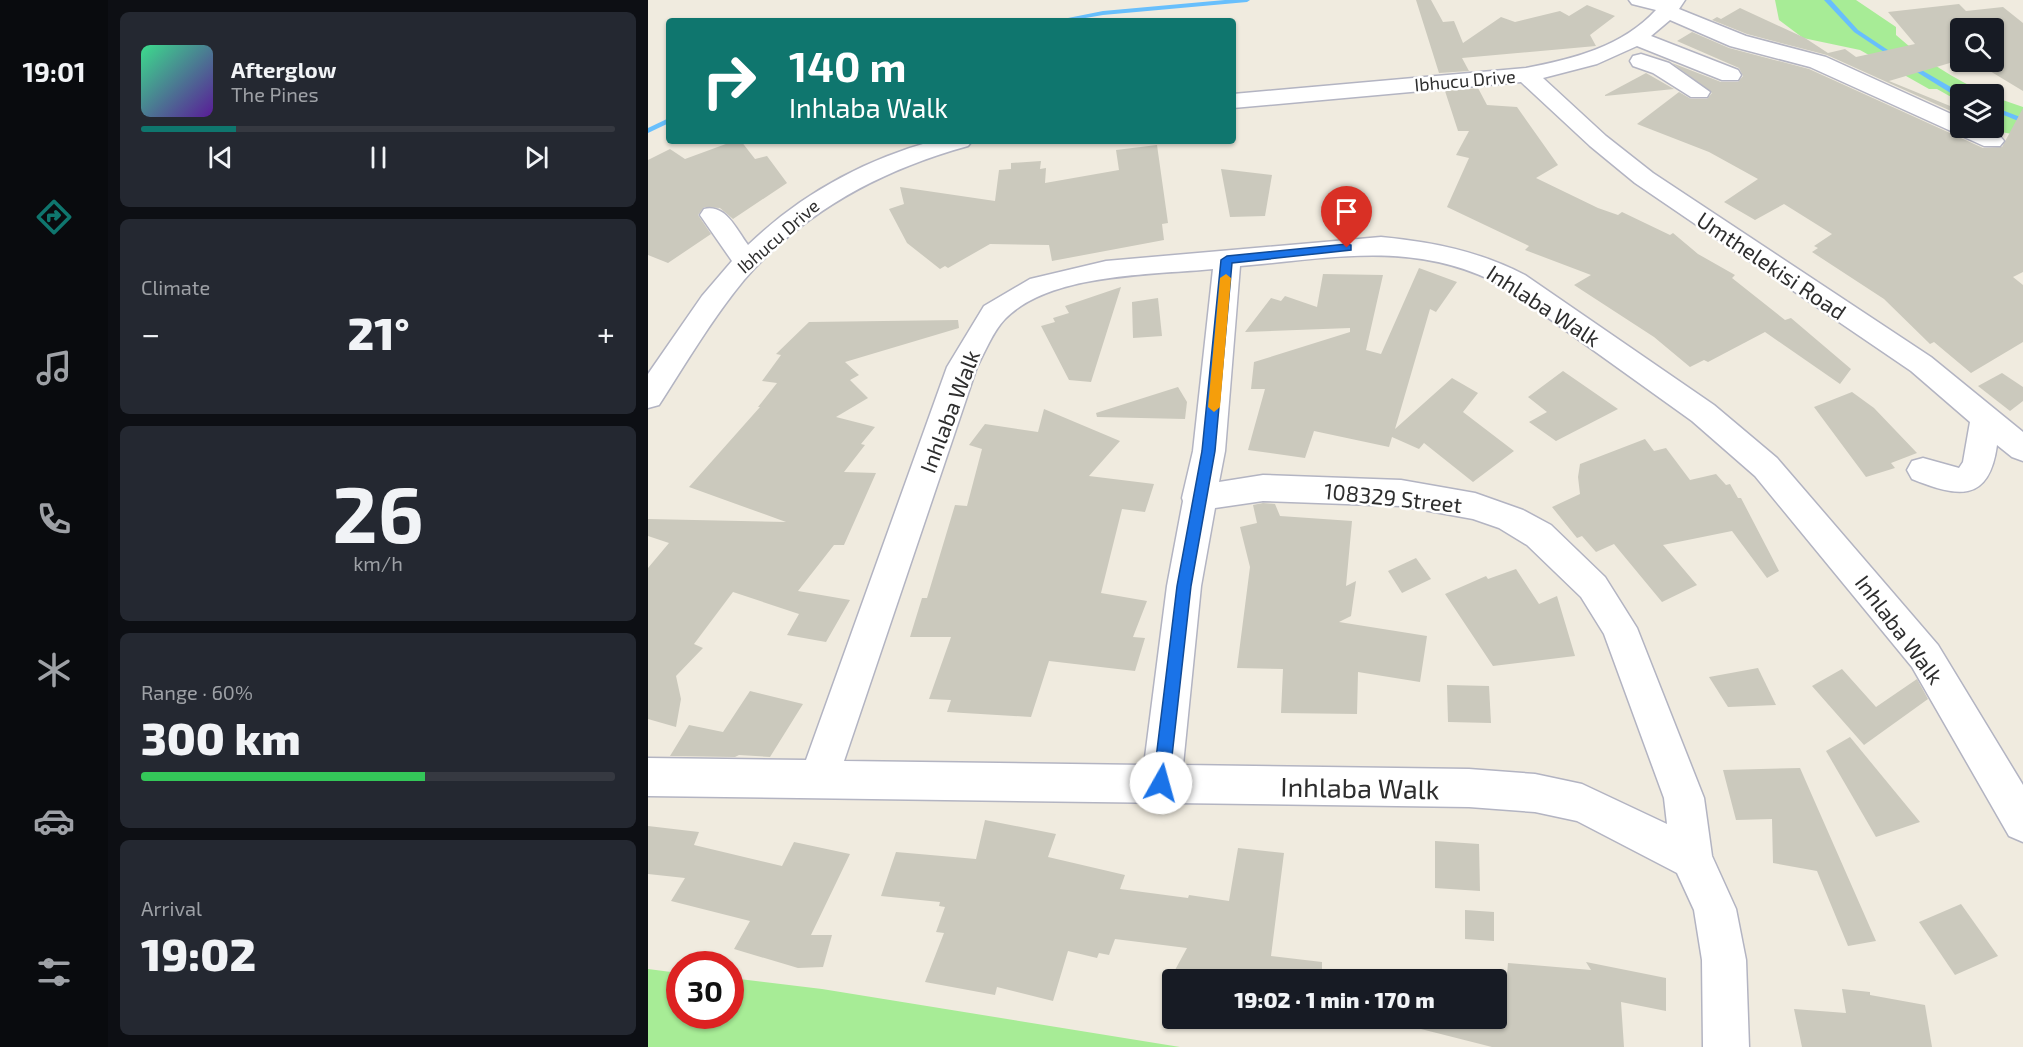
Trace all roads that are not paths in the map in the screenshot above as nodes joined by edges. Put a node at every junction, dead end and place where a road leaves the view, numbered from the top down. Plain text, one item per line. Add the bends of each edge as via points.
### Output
1 (1639, 0) edge
2 (1671, 6) edge
3 (1637, 38) junction
4 (1610, 53) junction
5 (1526, 75) junction
6 (1730, 75) dead end
7 (1700, 92) dead end
8 (1236, 101) edge
9 (1950, 122) edge
10 (1986, 138) edge
11 (1992, 141) dead end
12 (949, 144) edge
13 (713, 215) dead end
14 (1227, 260) junction
15 (747, 262) junction
16 (648, 397) edge
17 (1986, 417) junction
18 (2023, 449) edge
19 (1923, 470) dead end
20 (1198, 498) junction
21 (648, 777) edge
22 (819, 780) junction
23 (1161, 783) junction
24 (2023, 822) edge
25 (1692, 858) junction
26 (1726, 1047) edge

1 - 2 street
2 - 3 street, Ibhucu Drive
2 - 9 street via 1738,41 1818,62
3 - 4 street, Ibhucu Drive
3 - 6 street
4 - 5 street, Ibhucu Drive
4 - 7 street via 1661,68
5 - 8 street, Ibhucu Drive
5 - 17 street, Umthelekisi Road via 1644,178 1921,364
10 - 11 street
12 - 15 street, Ibhucu Drive via 907,156 848,182 812,206
13 - 15 street
14 - 20 street via 1209,451
14 - 22 street, Inhlaba Walk via 1106,270 1065,278 1032,290 994,313 962,367
14 - 24 street, Inhlaba Walk via 1381,245 1466,258 1515,281 1694,407 1766,467 1908,635 1956,707
15 - 16 street, Ibhucu Drive
17 - 18 street, Umthelekisi Road
17 - 19 street via 1980,461 1972,477 1951,482
20 - 23 street
20 - 25 street, 108329 Street via 1263,488 1401,493 1475,506 1511,519 1539,535 1593,587 1619,628 1684,798
21 - 22 street, Inhlaba Walk
22 - 23 street, Inhlaba Walk
23 - 25 street, Inhlaba Walk via 1535,793 1582,803
25 - 26 street via 1715,909 1724,960

